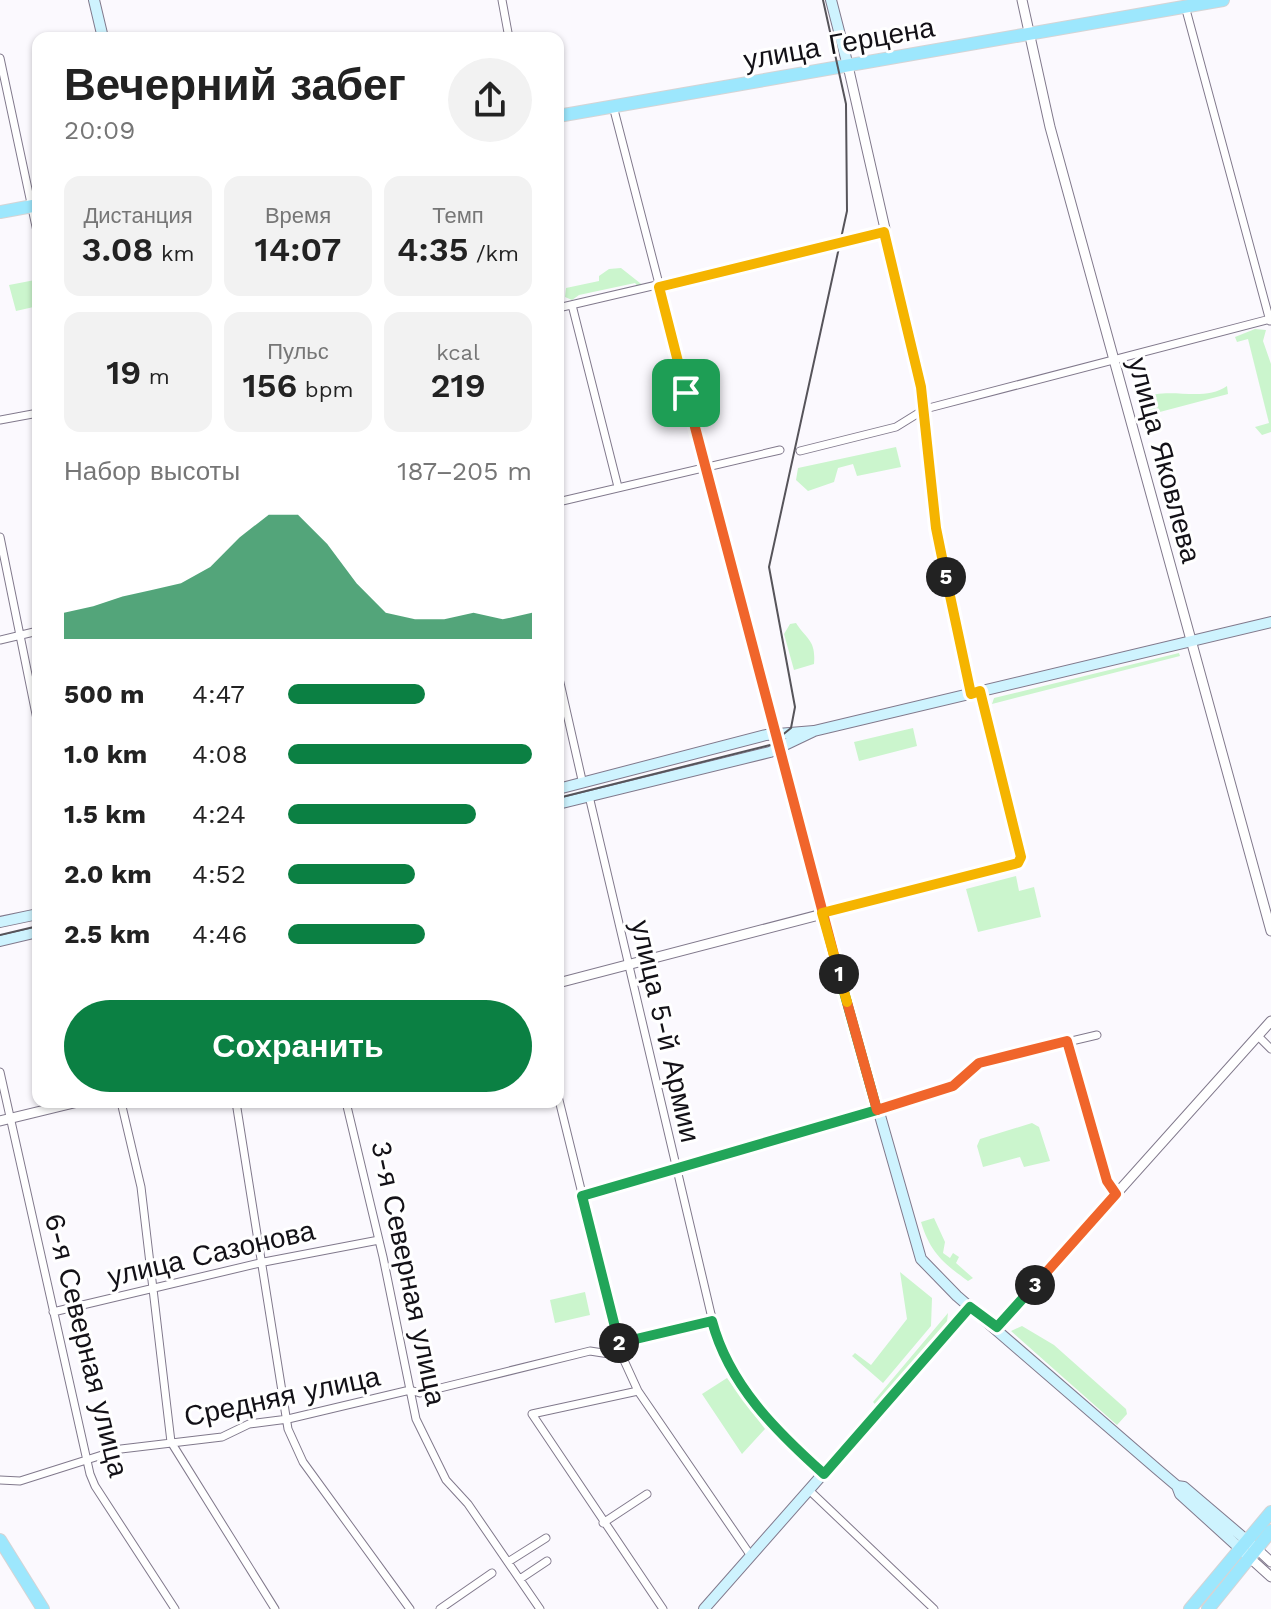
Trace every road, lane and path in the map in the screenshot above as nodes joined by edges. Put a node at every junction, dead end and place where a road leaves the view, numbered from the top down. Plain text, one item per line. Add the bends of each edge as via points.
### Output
1 (94, 0) edge
2 (502, 0) edge
3 (831, 0) edge
4 (1022, 0) edge
5 (1223, 0) edge
6 (1185, 6) junction
7 (102, 32) edge
8 (508, 32) edge
9 (1029, 33) junction
10 (0, 58) edge
11 (848, 66) junction
12 (613, 106) junction
13 (564, 115) edge
14 (32, 192) edge
15 (32, 206) edge
16 (0, 212) edge
17 (884, 232) junction
18 (1271, 286) edge
19 (659, 287) junction
20 (1262, 288) junction
21 (572, 305) junction
22 (564, 307) edge
23 (1270, 321) edge
24 (1115, 359) junction
25 (925, 409) junction
26 (32, 414) edge
27 (0, 420) edge
28 (780, 450) dead end
29 (800, 451) dead end
30 (707, 468) junction
31 (618, 487) junction
32 (564, 500) edge
33 (0, 537) edge
34 (1271, 622) edge
35 (32, 632) edge
36 (22, 635) junction
37 (0, 640) edge
38 (1190, 641) junction
39 (976, 692) junction
40 (564, 700) edge
41 (32, 701) edge
42 (814, 731) junction
43 (776, 736) junction
44 (780, 748) junction
45 (582, 780) junction
46 (564, 787) edge
47 (589, 796) junction
48 (564, 802) edge
49 (822, 913) junction
50 (32, 915) edge
51 (0, 922) edge
52 (1271, 931) edge
53 (32, 933) edge
54 (0, 941) edge
55 (628, 965) junction
56 (564, 981) edge
57 (1271, 1021) edge
58 (1097, 1035) dead end
59 (1258, 1036) junction
60 (1067, 1041) junction
61 (1271, 1049) edge
62 (0, 1072) edge
63 (55, 1108) edge
64 (123, 1108) edge
65 (237, 1108) edge
66 (347, 1108) edge
67 (561, 1108) edge
68 (877, 1110) junction
69 (12, 1119) junction
70 (0, 1121) edge
71 (677, 1171) junction
72 (1116, 1194) junction
73 (582, 1196) junction
74 (379, 1240) junction
75 (264, 1262) junction
76 (154, 1287) junction
77 (970, 1307) junction
78 (53, 1312) junction
79 (712, 1321) junction
80 (997, 1327) junction
81 (618, 1343) junction
82 (622, 1356) junction
83 (410, 1390) junction
84 (638, 1391) junction
85 (288, 1419) junction
86 (171, 1442) junction
87 (87, 1460) junction
88 (824, 1474) junction
89 (0, 1480) edge
90 (809, 1490) junction
91 (647, 1494) dead end
92 (1271, 1512) edge
93 (603, 1523) junction
94 (1271, 1531) edge
95 (546, 1538) dead end
96 (0, 1540) edge
97 (1249, 1549) junction
98 (751, 1556) junction
99 (547, 1561) dead end
100 (508, 1562) junction
101 (1271, 1562) edge
102 (492, 1573) dead end
103 (1271, 1577) edge
104 (520, 1579) junction
105 (926, 1601) junction
106 (43, 1609) edge
107 (175, 1609) edge
108 (275, 1609) edge
109 (410, 1609) edge
110 (440, 1609) edge
111 (540, 1609) edge
112 (663, 1609) edge
113 (704, 1609) edge
114 (920, 1609) edge
115 (934, 1609) edge
116 (1190, 1609) edge
117 (1208, 1609) edge

1 - 7 main road
2 - 8 street
3 - 11 main road
4 - 9 street, улица Яковлева
5 - 6 main road, улица Герцена
6 - 9 main road, улица Герцена
6 - 20 street
9 - 11 main road, улица Герцена
9 - 24 street, улица Яковлева
10 - 14 street
11 - 12 main road, улица Герцена
11 - 17 street
12 - 13 main road, улица Герцена
12 - 19 street
15 - 16 main road
17 - 19 street
17 - 25 street
18 - 20 street
19 - 21 street
19 - 30 street
20 - 23 street
21 - 22 street
21 - 31 street
23 - 24 street
24 - 25 street
24 - 38 street, улица Яковлева
25 - 29 street via 896,427
25 - 39 street via 936,528
26 - 27 street
28 - 30 street
30 - 31 street
30 - 43 street
31 - 32 street
33 - 36 street
34 - 38 main road
35 - 36 street
36 - 37 street
36 - 41 street
38 - 39 main road
38 - 52 street, улица Яковлева
39 - 42 main road
39 - 49 street via 1021,857 1018,863
40 - 45 street
42 - 43 main road
42 - 44 main road
43 - 44 main road
43 - 45 main road
44 - 47 main road
44 - 49 main road
45 - 46 main road
47 - 48 main road
47 - 55 street, улица 5-й Армии
49 - 55 street
49 - 68 main road
50 - 51 main road
53 - 54 main road
55 - 56 street
55 - 71 street, улица 5-й Армии
57 - 59 street
58 - 60 street
59 - 61 street
59 - 72 street
60 - 68 street via 979,1063 953,1086
60 - 72 street via 1107,1181
62 - 69 street, 6-я Северная улица
63 - 69 street
64 - 76 street via 135,1151
65 - 75 street
66 - 74 street, 3-я Северная улица
67 - 73 street
68 - 71 street
68 - 77 main road via 917,1252 932,1274
69 - 70 street
69 - 78 street, 6-я Северная улица
71 - 73 street
71 - 79 street, улица 5-й Армии
72 - 80 street
73 - 81 street
74 - 75 street, улица Сазонова
74 - 83 street, 3-я Северная улица
75 - 76 street, улица Сазонова
75 - 85 street
76 - 78 street, улица Сазонова
76 - 86 street
77 - 80 main road
77 - 88 main road
78 - 87 street, 6-я Северная улица
79 - 81 street
79 - 88 street, улица 5-й Армии via 724,1357 747,1394
80 - 97 main road
81 - 82 street
82 - 83 street, Средняя улица via 590,1351 420,1393
82 - 84 street
83 - 85 street, Средняя улица
83 - 100 street, 3-я Северная улица via 416,1419 446,1480
84 - 93 street via 532,1414
84 - 98 street
85 - 86 street, Средняя улица via 249,1424 222,1437
85 - 109 street via 303,1462
86 - 87 street, Средняя улица
86 - 108 street
87 - 89 street, Средняя улица via 20,1481
87 - 107 street, 6-я Северная улица via 95,1486
88 - 90 main road
90 - 98 main road
90 - 105 street
91 - 93 street
92 - 97 main road
93 - 112 street
94 - 97 main road
95 - 100 street
96 - 106 main road
97 - 101 street
97 - 103 street
97 - 116 main road
97 - 117 main road
98 - 113 main road
99 - 104 street
100 - 104 street, 3-я Северная улица
102 - 110 street
104 - 111 street, 3-я Северная улица
105 - 114 street
105 - 115 street

